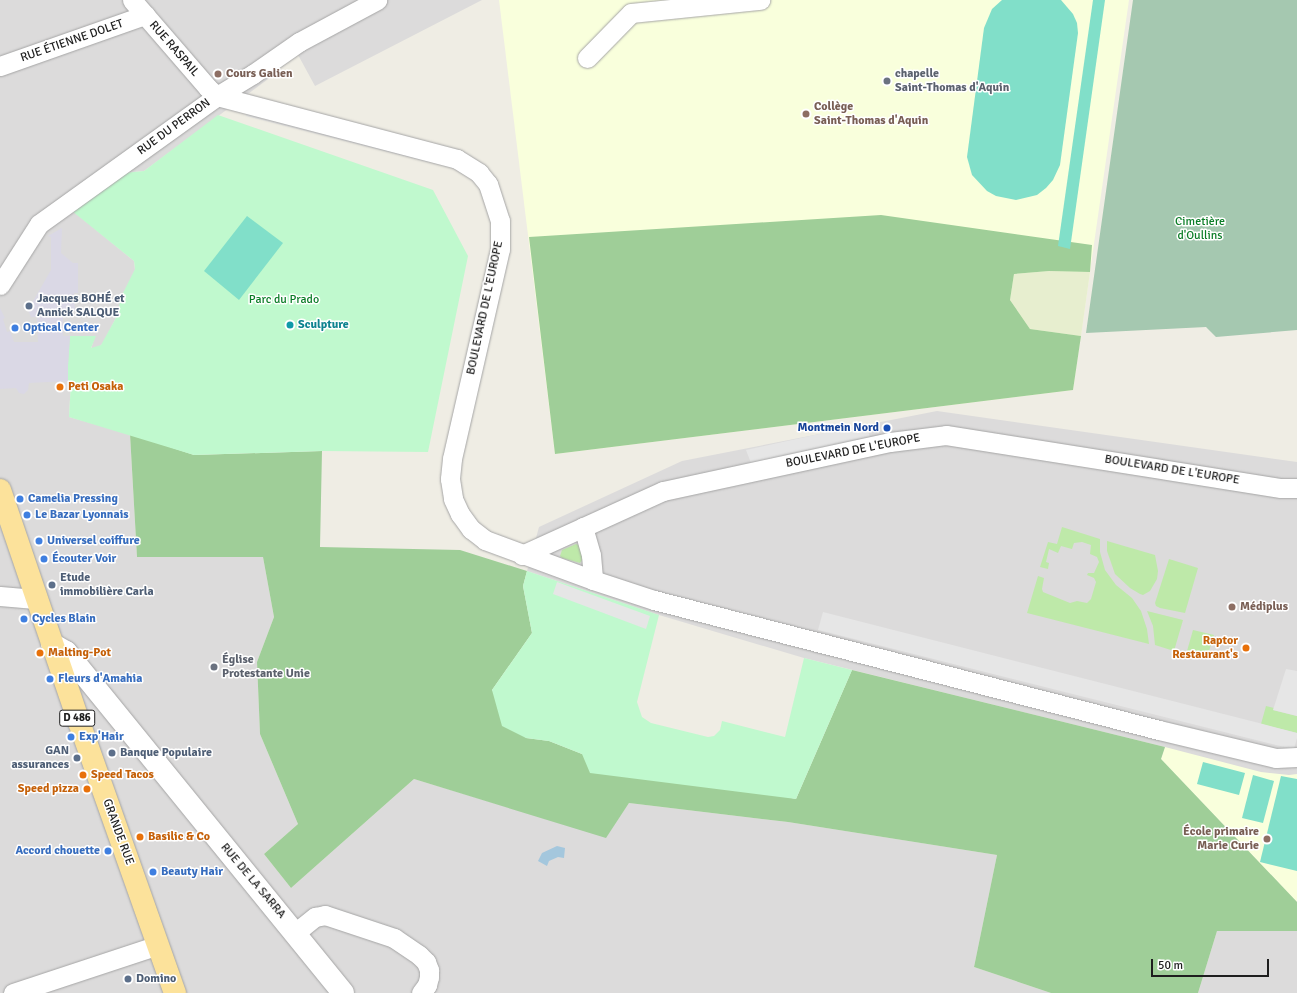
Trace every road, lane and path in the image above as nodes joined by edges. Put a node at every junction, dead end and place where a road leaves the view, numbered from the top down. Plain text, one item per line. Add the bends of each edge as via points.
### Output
1 (132, 0) edge
2 (377, 0) edge
3 (760, 0) edge
4 (698, 3) edge
5 (145, 15) junction
6 (587, 58) dead end
7 (0, 66) edge
8 (253, 74) junction
9 (217, 96) junction
10 (271, 110) junction
11 (0, 285) edge
12 (1297, 488) edge
13 (0, 490) edge
14 (583, 527) junction
15 (522, 554) junction
16 (593, 580) junction
17 (0, 596) edge
18 (38, 599) junction
19 (52, 644) junction
20 (1297, 757) edge
21 (295, 933) junction
22 (158, 945) junction
23 (13, 993) edge
24 (175, 993) edge
25 (343, 993) edge
26 (421, 993) edge

1 - 5 street, RUE RASPAIL
2 - 8 street, RUE DU PERRON via 300,42
3 - 4 street
4 - 6 street via 631,13
5 - 7 street, RUE ÉTIENNE DOLET
5 - 9 street, RUE RASPAIL
8 - 9 street, RUE DU PERRON
8 - 10 street, BOULEVARD DE L'EUROPE via 255,95
9 - 10 street, BOULEVARD DE L'EUROPE
9 - 11 street, RUE DU PERRON via 39,224
10 - 15 street, BOULEVARD DE L'EUROPE via 457,159 479,173 488,184 500,221 500,249 452,459 450,479 456,507 471,529 485,540
12 - 14 street, BOULEVARD DE L'EUROPE via 1281,488 946,435 890,442 663,491
13 - 18 main road, GRANDE RUE / D 486
14 - 15 street, BOULEVARD DE L'EUROPE
14 - 16 street via 591,555
15 - 16 street, BOULEVARD DE L'EUROPE
16 - 20 street, BOULEVARD DE L'EUROPE via 654,600 1159,730 1276,758
17 - 18 street
18 - 19 main road, GRANDE RUE / D 486
19 - 21 street, RUE DE LA SARRA via 66,652
19 - 22 main road, GRANDE RUE / D 486
21 - 25 street, RUE DE LA SARRA
21 - 26 street via 315,916 325,915 394,938 426,962 429,977
22 - 23 street
22 - 24 main road, GRANDE RUE / D 486

